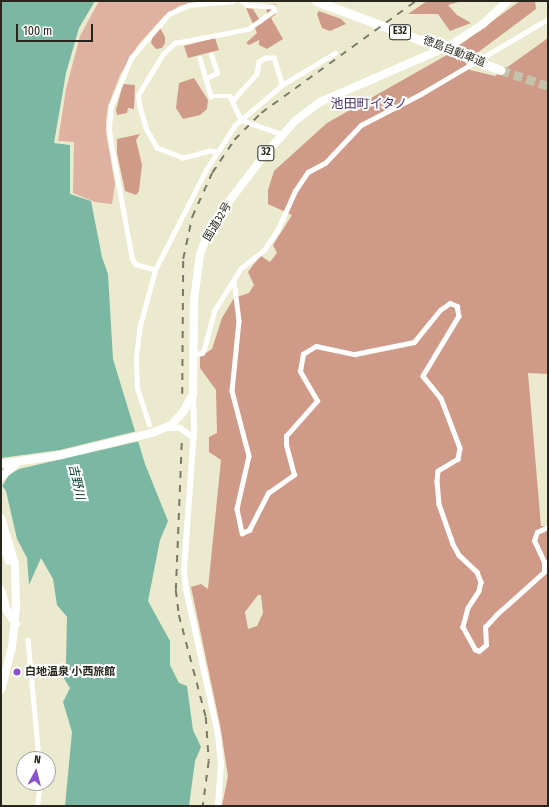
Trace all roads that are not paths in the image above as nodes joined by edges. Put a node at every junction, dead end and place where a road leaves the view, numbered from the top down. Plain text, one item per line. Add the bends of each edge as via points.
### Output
1 (233, 1) edge
2 (241, 1) edge
3 (316, 1) edge
4 (508, 1) edge
5 (548, 19) edge
6 (335, 53) dead end
7 (211, 55) dead end
8 (200, 58) dead end
9 (501, 70) tunnel mouth
10 (207, 78) junction
11 (282, 85) junction
12 (233, 101) junction
13 (243, 120) junction
14 (282, 134) junction
15 (217, 152) junction
16 (155, 270) junction
17 (234, 280) junction
18 (194, 354) junction
19 (193, 394) junction
20 (148, 425) dead end
21 (167, 428) junction
22 (192, 437) junction
23 (18, 462) junction
24 (1, 464) edge
25 (1, 477) edge
26 (1, 518) edge
27 (548, 528) edge
28 (1, 538) edge
29 (15, 583) junction
30 (1, 590) edge
31 (16, 624) junction
32 (28, 640) dead end
33 (1, 690) edge
34 (38, 751) edge
35 (39, 791) edge
36 (37, 806) edge
37 (218, 806) edge

1 - 16 street via 189,5 169,14 131,58 111,106 110,140 132,259 136,265
2 - 15 street via 247,5 273,7 274,11 248,28 180,41 170,46 142,85 138,95 146,129 157,148 183,158 210,151
3 - 9 highway, 徳島自動車道 / E32
4 - 14 highway, 国道32号 / 32 via 462,39 320,102
5 - 17 street via 421,94 361,125 325,163 308,172 264,250 241,268
6 - 11 street
7 - 10 street via 217,73
8 - 10 street
10 - 12 street via 211,96 230,96
11 - 12 street via 274,58 266,58 259,62 257,74
11 - 13 street
12 - 13 street
13 - 14 street
13 - 15 street
14 - 18 highway, 国道32号 / 32 via 209,231 200,254 195,280
15 - 16 street
16 - 20 street via 140,325 136,357 138,389
17 - 18 street via 214,311 204,349
17 - 27 street via 239,321 232,391 249,456 237,509 242,533 249,530 268,493 294,475 286,436 317,401 300,371 303,354 316,346 355,354 414,342 440,310 450,303 457,306 459,316 423,376 441,398 460,448 458,459 438,471 439,504 453,544 459,555 477,572 481,582 480,591 468,608 463,627 478,651 486,645 485,627 544,572 544,562 534,541 537,532
18 - 19 highway, 国道32号 / 32
19 - 21 highway via 178,418
19 - 22 street
21 - 22 street via 178,428
21 - 23 highway via 83,450
22 - 37 street via 184,570 218,735 221,763
23 - 24 highway
23 - 25 highway
26 - 29 highway via 15,564
28 - 29 highway
29 - 31 highway
30 - 31 highway via 7,611
31 - 33 highway
32 - 34 street
35 - 36 street

